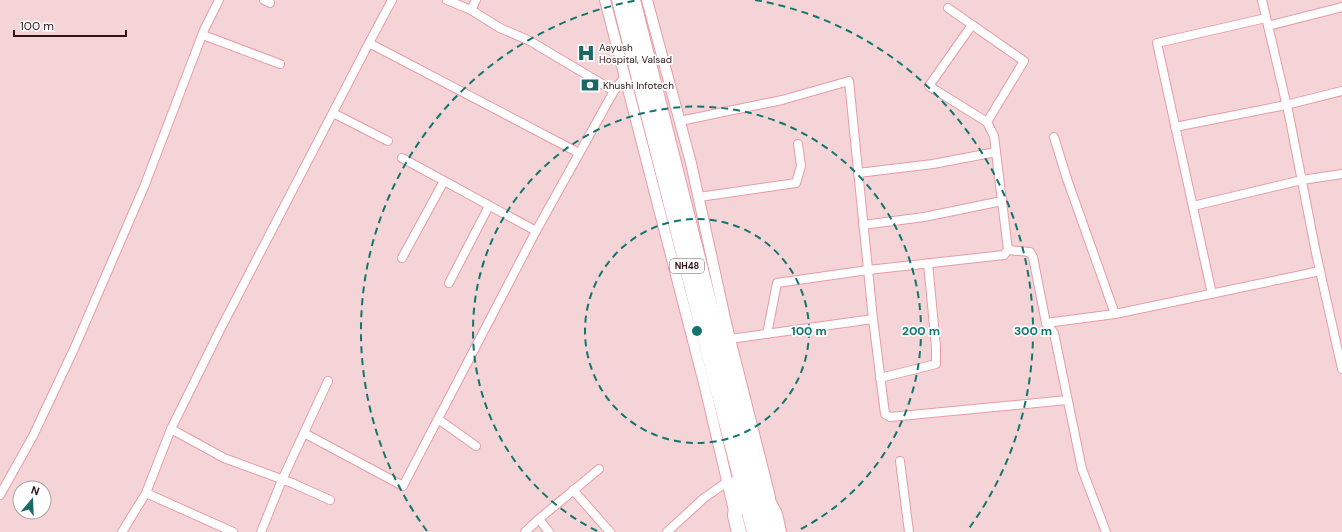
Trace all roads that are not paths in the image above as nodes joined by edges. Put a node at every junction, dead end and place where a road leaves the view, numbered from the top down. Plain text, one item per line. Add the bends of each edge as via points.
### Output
1 (219, 0) edge
2 (392, 0) edge
3 (447, 0) edge
4 (476, 0) edge
5 (605, 0) edge
6 (619, 0) edge
7 (634, 0) edge
8 (647, 0) edge
9 (1262, 0) edge
10 (1342, 7) edge
11 (948, 8) dead end
12 (471, 10) junction
13 (1267, 22) junction
14 (972, 25) junction
15 (203, 35) junction
16 (369, 42) junction
17 (280, 64) dead end
18 (625, 76) junction
19 (614, 91) junction
20 (1342, 91) edge
21 (1286, 104) junction
22 (334, 113) junction
23 (680, 121) junction
24 (987, 122) junction
25 (1175, 127) junction
26 (1054, 137) dead end
27 (388, 141) dead end
28 (798, 144) dead end
29 (996, 152) junction
30 (579, 153) junction
31 (402, 158) dead end
32 (858, 173) junction
33 (1342, 174) edge
34 (1302, 180) junction
35 (444, 181) junction
36 (699, 197) junction
37 (1002, 201) junction
38 (489, 206) junction
39 (1193, 206) junction
40 (702, 213) junction
41 (687, 216) junction
42 (863, 225) junction
43 (536, 231) junction
44 (1008, 250) junction
45 (402, 258) dead end
46 (928, 264) junction
47 (868, 270) junction
48 (1320, 271) junction
49 (449, 283) dead end
50 (1212, 294) junction
51 (1115, 314) junction
52 (873, 319) junction
53 (1046, 323) junction
54 (767, 334) junction
55 (730, 339) junction
56 (1342, 370) edge
57 (880, 378) junction
58 (328, 381) dead end
59 (1067, 400) junction
60 (438, 419) junction
61 (171, 429) junction
62 (304, 433) junction
63 (476, 446) dead end
64 (900, 461) dead end
65 (744, 468) junction
66 (599, 469) dead end
67 (282, 480) junction
68 (727, 482) junction
69 (573, 490) junction
70 (146, 493) junction
71 (0, 495) edge
72 (330, 500) dead end
73 (774, 514) junction
74 (735, 516) junction
75 (539, 519) junction
76 (122, 532) edge
77 (233, 532) edge
78 (261, 532) edge
79 (525, 532) edge
80 (549, 532) edge
81 (610, 532) edge
82 (666, 532) edge
83 (739, 532) edge
84 (754, 532) edge
85 (766, 532) edge
86 (779, 532) edge
87 (909, 532) edge
88 (1106, 532) edge

1 - 15 street
2 - 16 street
3 - 12 street
4 - 12 street
5 - 18 street
6 - 65 highway, NH48
7 - 41 highway, NH48
8 - 23 street
9 - 13 street
10 - 13 street
11 - 14 street
12 - 19 street via 500,28 530,41
13 - 21 street
13 - 25 street via 1157,43
14 - 24 street via 1024,61
14 - 24 street via 929,86
15 - 17 street
15 - 71 street via 144,187 74,349 24,453
16 - 22 street
16 - 30 street
18 - 19 street
18 - 68 street
19 - 30 street
20 - 21 street
21 - 25 street
21 - 34 street
22 - 27 street
22 - 61 street
23 - 32 street via 782,100 849,81
23 - 36 street
24 - 29 street via 994,136
25 - 39 street
26 - 51 street
28 - 36 street via 801,166 796,183
29 - 32 street via 933,164
29 - 37 street
30 - 43 street
31 - 35 street
32 - 42 street
33 - 34 street
34 - 39 street
34 - 48 street
35 - 38 street
35 - 45 street
36 - 40 street
37 - 42 street via 924,217
37 - 44 street
38 - 43 street
38 - 49 street
39 - 50 street
40 - 41 street
40 - 55 street
41 - 65 highway, NH48
42 - 47 street
43 - 60 street
44 - 46 street via 1004,255
44 - 53 street via 1030,252 1033,257
46 - 47 street
46 - 57 street via 936,364
47 - 52 street
47 - 54 street via 777,283
48 - 50 street
48 - 56 street
50 - 51 street
51 - 53 street
52 - 54 street
52 - 57 street
53 - 59 street via 1054,333
54 - 55 street
55 - 73 street
57 - 59 street via 885,414 890,417
58 - 62 street
59 - 88 street via 1082,469
60 - 62 street via 403,486
60 - 63 street
61 - 67 street via 224,458
61 - 70 street
62 - 67 street
64 - 87 street
65 - 73 highway
65 - 74 highway
65 - 84 highway, NH48
65 - 85 highway, NH48
66 - 69 street
67 - 72 street
67 - 78 street
68 - 74 street
68 - 82 street via 704,498
69 - 75 street
69 - 81 street
70 - 76 street
70 - 77 street
73 - 86 highway
74 - 83 highway
75 - 79 street
75 - 80 street

